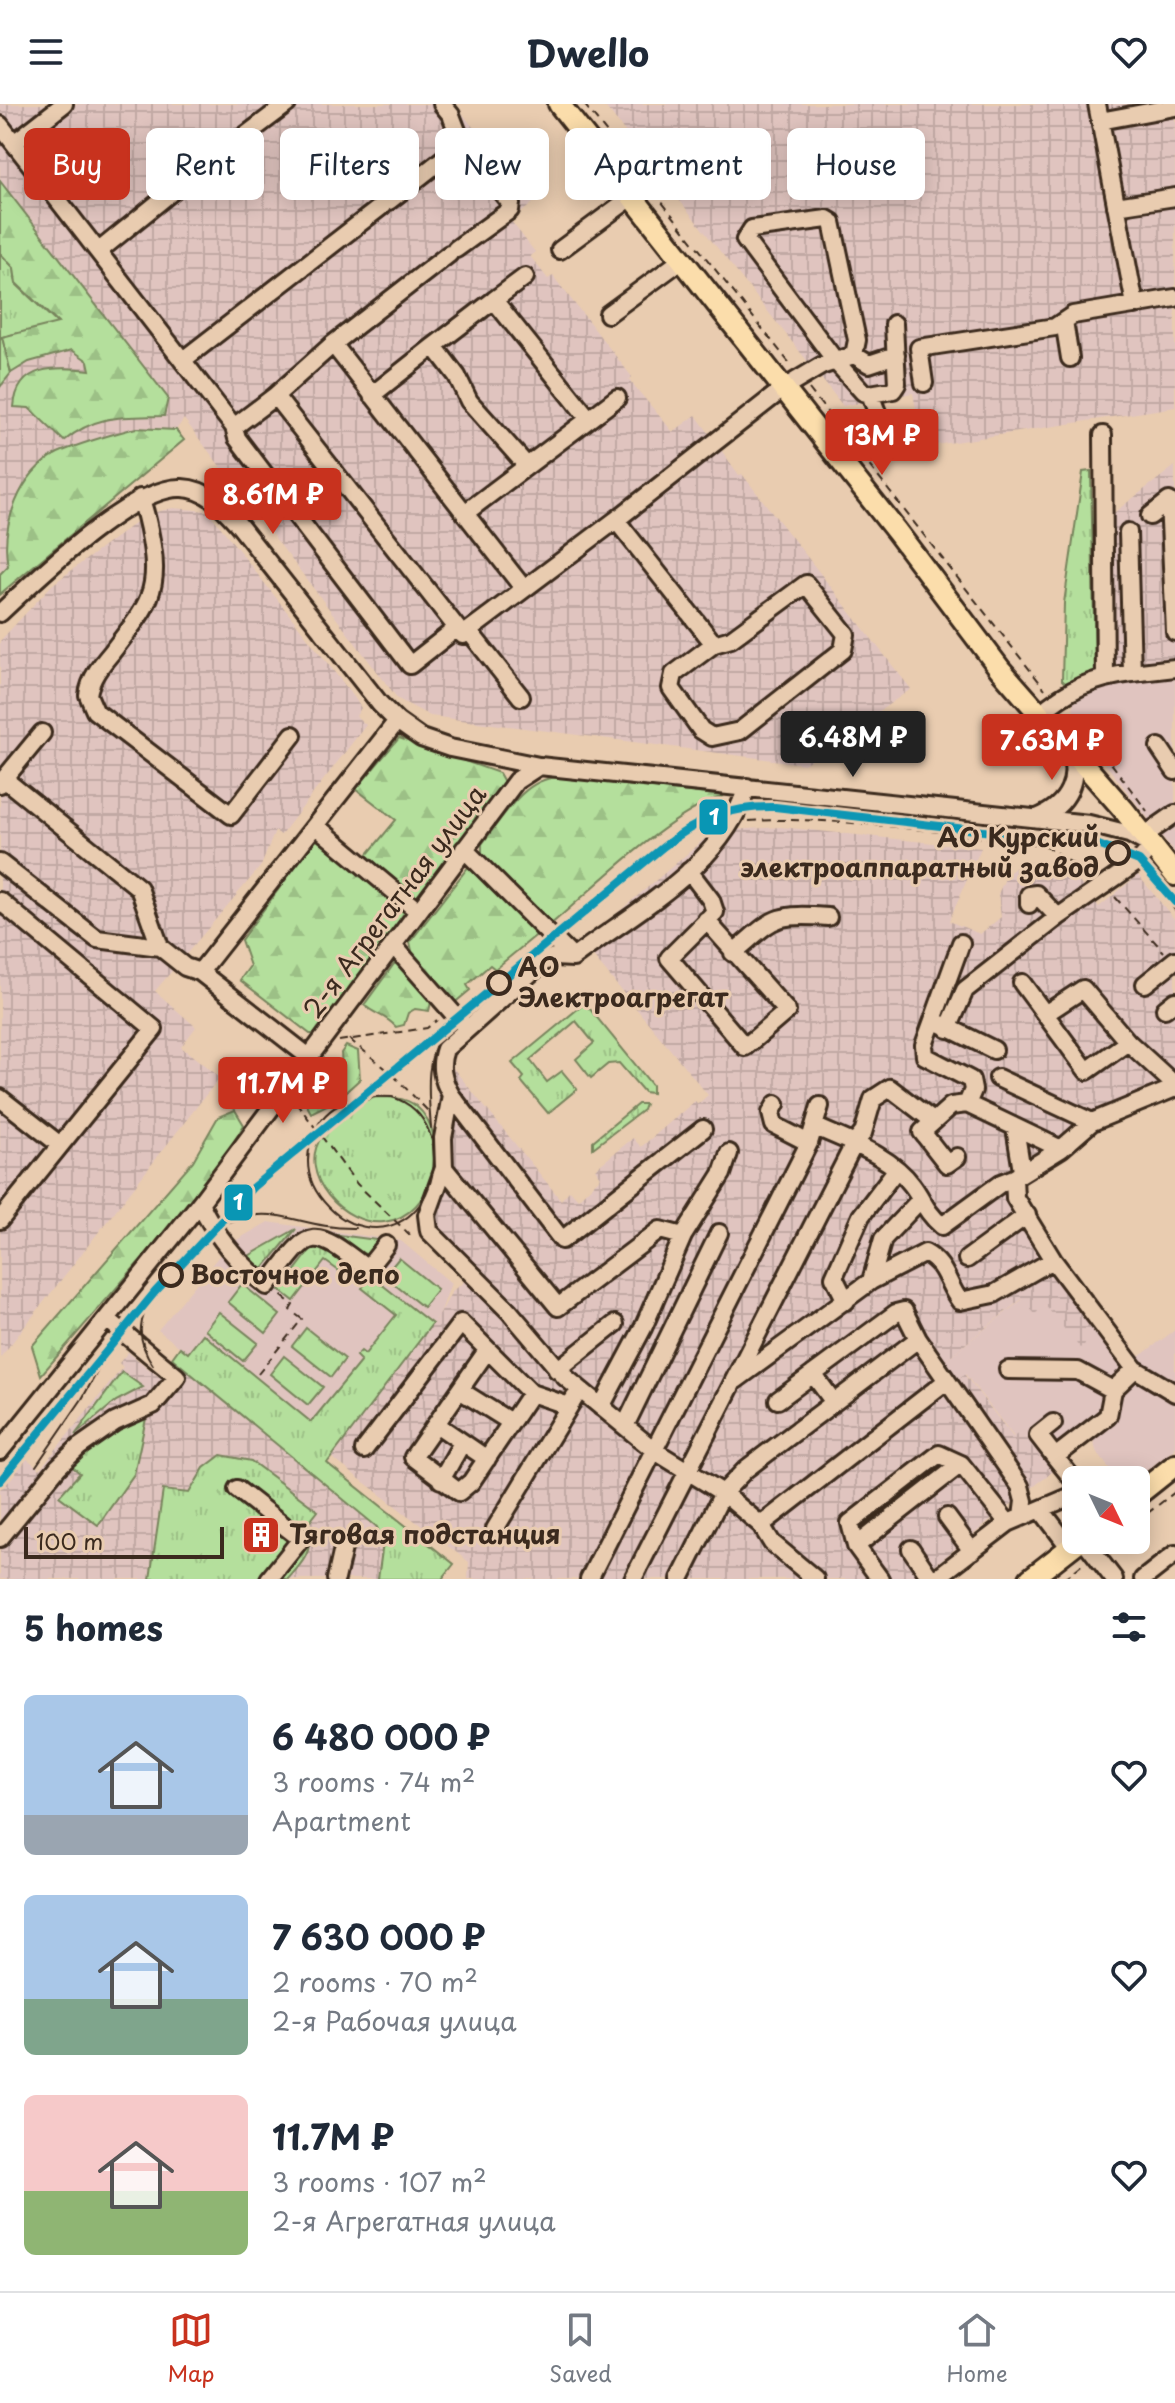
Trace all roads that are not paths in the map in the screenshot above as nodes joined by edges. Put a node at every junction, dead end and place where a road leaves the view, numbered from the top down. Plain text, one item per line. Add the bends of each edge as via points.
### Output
1 (64, 104) edge
2 (287, 104) edge
3 (442, 104) edge
4 (559, 104) edge
5 (1175, 107) edge
6 (1098, 113) edge
7 (0, 125) edge
8 (456, 128) edge
9 (578, 128) edge
10 (14, 143) junction
11 (435, 165) edge
12 (1175, 197) edge
13 (506, 200) edge
14 (628, 200) edge
15 (636, 200) edge
16 (1116, 206) junction
17 (560, 250) dead end
18 (99, 251) junction
19 (683, 259) junction
20 (525, 277) dead end
21 (1175, 298) edge
22 (494, 300) junction
23 (1135, 305) junction
24 (608, 314) dead end
25 (1064, 321) junction
26 (894, 324) dead end
27 (333, 344) junction
28 (434, 346) junction
29 (854, 355) junction
30 (896, 355) junction
31 (1070, 358) dead end
32 (183, 360) junction
33 (837, 363) junction
34 (792, 383) junction
35 (924, 383) dead end
36 (870, 394) junction
37 (372, 395) junction
38 (275, 396) junction
39 (617, 398) dead end
40 (589, 419) junction
41 (234, 427) junction
42 (883, 428) dead end
43 (1103, 435) dead end
44 (527, 466) junction
45 (140, 498) junction
46 (1172, 499) edge
47 (465, 513) junction
48 (1150, 516) dead end
49 (616, 520) junction
50 (1128, 532) dead end
51 (524, 589) junction
52 (0, 613) edge
53 (463, 629) junction
54 (1175, 632) edge
55 (714, 644) junction
56 (1175, 668) edge
57 (1132, 673) junction
58 (1105, 678) junction
59 (521, 697) dead end
60 (1038, 715) junction
61 (397, 721) junction
62 (42, 733) dead end
63 (293, 735) dead end
64 (1068, 746) junction
65 (1159, 747) dead end
66 (539, 766) junction
67 (1175, 771) edge
68 (2, 781) edge
69 (747, 787) junction
70 (1175, 814) edge
71 (1036, 818) junction
72 (316, 826) junction
73 (1150, 837) junction
74 (464, 849) junction
75 (0, 863) edge
76 (689, 871) junction
77 (1175, 875) edge
78 (0, 901) edge
79 (1029, 904) dead end
80 (418, 911) junction
81 (828, 917) dead end
82 (1058, 917) junction
83 (706, 920) junction
84 (961, 943) dead end
85 (393, 945) junction
86 (160, 947) junction
87 (733, 953) junction
88 (573, 958) junction
89 (1174, 961) edge
90 (200, 972) junction
91 (1022, 983) dead end
92 (1145, 984) dead end
93 (1045, 1014) junction
94 (941, 1024) junction
95 (467, 1029) junction
96 (1128, 1042) junction
97 (994, 1050) dead end
98 (309, 1057) junction
99 (998, 1078) dead end
100 (1175, 1087) edge
101 (451, 1095) junction
102 (0, 1098) edge
103 (776, 1104) dead end
104 (967, 1104) junction
105 (820, 1106) dead end
106 (933, 1121) junction
107 (1092, 1122) junction
108 (1015, 1128) junction
109 (703, 1129) dead end
110 (812, 1134) junction
111 (854, 1144) junction
112 (60, 1145) junction
113 (1061, 1149) junction
114 (729, 1153) dead end
115 (957, 1157) dead end
116 (444, 1168) junction
117 (896, 1170) junction
118 (1018, 1174) junction
119 (919, 1201) junction
120 (200, 1203) junction
121 (1027, 1215) junction
122 (0, 1220) edge
123 (719, 1233) dead end
124 (683, 1236) junction
125 (386, 1245) dead end
126 (967, 1259) dead end
127 (1053, 1260) junction
128 (871, 1281) junction
129 (846, 1301) junction
130 (108, 1320) junction
131 (615, 1324) dead end
132 (918, 1339) junction
133 (486, 1352) junction
134 (1135, 1369) junction
135 (557, 1370) junction
136 (1008, 1370) dead end
137 (813, 1374) junction
138 (735, 1381) junction
139 (945, 1382) junction
140 (580, 1389) junction
141 (1113, 1390) junction
142 (461, 1391) junction
143 (531, 1393) junction
144 (1175, 1393) edge
145 (778, 1400) dead end
146 (833, 1401) junction
147 (569, 1406) junction
148 (601, 1407) junction
149 (509, 1421) junction
150 (1053, 1423) dead end
151 (436, 1424) junction
152 (625, 1426) junction
153 (462, 1443) junction
154 (364, 1450) dead end
155 (0, 1451) edge
156 (655, 1451) junction
157 (1055, 1457) junction
158 (487, 1459) junction
159 (1175, 1465) edge
160 (1062, 1466) edge
161 (688, 1469) junction
162 (441, 1480) junction
163 (1150, 1485) edge
164 (237, 1489) dead end
165 (723, 1493) junction
166 (1062, 1501) edge
167 (1042, 1511) junction
168 (947, 1517) dead end
169 (1015, 1520) junction
170 (761, 1525) junction
171 (495, 1529) dead end
172 (1062, 1529) edge
173 (0, 1538) edge
174 (344, 1544) dead end
175 (911, 1549) dead end
176 (972, 1551) junction
177 (1063, 1554) edge
178 (1089, 1554) edge
179 (1175, 1554) edge
180 (269, 1579) edge
181 (336, 1579) edge
182 (589, 1579) edge
183 (633, 1579) edge
184 (680, 1579) edge
185 (815, 1579) edge
186 (880, 1579) edge
187 (933, 1579) edge
188 (1030, 1579) edge
189 (1114, 1579) edge
190 (1143, 1579) edge

1 - 10 street
2 - 18 street
3 - 8 street
4 - 9 main road
5 - 6 street
6 - 16 street
7 - 10 street
10 - 18 street
11 - 32 street
12 - 16 street
13 - 27 street via 511,207
14 - 17 street
15 - 19 main road
16 - 23 street
18 - 32 street
19 - 24 street
19 - 34 main road
20 - 22 street
21 - 23 street
22 - 28 street
22 - 40 street
23 - 25 street
25 - 31 street
25 - 35 street via 1055,327 919,348
26 - 30 street
27 - 37 street
27 - 38 street
28 - 37 street
28 - 44 street via 469,401
29 - 30 street via 869,364
29 - 33 street
29 - 33 street via 857,340 832,222 752,229 745,240
30 - 36 street via 897,384 893,390
32 - 41 street
33 - 34 street
33 - 36 street
34 - 49 street
34 - 60 main road
36 - 42 street
37 - 47 street
38 - 41 street
38 - 53 street
39 - 40 street
40 - 44 street
41 - 53 street via 237,438 410,665
43 - 58 street
44 - 47 street
45 - 52 street
45 - 61 street via 180,488 220,504
45 - 63 street via 147,514 154,588 148,604 95,674 90,703 231,815
46 - 48 street
46 - 54 street
47 - 51 street
49 - 51 street
49 - 55 street
50 - 57 street
51 - 53 street
53 - 59 street
55 - 55 street via 674,674 671,688 712,737 740,731 843,650 846,634 806,584 731,639
56 - 57 street
57 - 58 street
58 - 60 street via 1065,691
60 - 64 main road
61 - 66 street via 421,738 450,748
61 - 72 street
62 - 68 street
64 - 71 street via 1074,769 1070,790 1055,809
64 - 73 main road
65 - 67 street
66 - 69 street
66 - 74 street, 2-я Агрегатная улица via 516,781
68 - 86 street via 139,888
69 - 71 street
69 - 76 street via 732,824
70 - 73 street
71 - 73 street
72 - 80 street
72 - 90 street
73 - 77 main road
73 - 82 street via 1134,864
74 - 80 street, 2-я Агрегатная улица
74 - 88 street
75 - 86 street via 97,939
76 - 83 street via 711,900 715,912
76 - 88 street
78 - 112 street via 154,1029
79 - 82 street via 1029,895 1036,894
80 - 85 street, 2-я Агрегатная улица
81 - 87 street via 788,914 771,921
82 - 94 street via 965,990
83 - 87 street
83 - 87 street via 669,958 745,1047 787,1011
84 - 94 street
85 - 95 street
85 - 98 street, 2-я Агрегатная улица
86 - 90 street
88 - 95 street via 549,959
89 - 92 street
90 - 98 street
91 - 93 street
93 - 96 street via 1083,989
93 - 96 street via 1087,1071
94 - 97 street
94 - 104 street via 924,1045 925,1056 971,1080
95 - 101 street via 445,1049 442,1060
96 - 100 street
98 - 120 street, 2-я Агрегатная улица
99 - 107 street
100 - 107 street
101 - 109 street via 562,1240
101 - 116 street
102 - 112 street
103 - 110 street via 771,1113 774,1125
104 - 106 street via 951,1106
104 - 108 street
105 - 110 street
106 - 111 street via 890,1088 873,1099 863,1133
106 - 115 street via 922,1132 947,1164
107 - 113 street
108 - 113 street
108 - 118 street
110 - 111 street
110 - 156 street
111 - 117 street
111 - 138 street
112 - 122 street
113 - 118 street
114 - 124 street via 722,1174
116 - 124 street via 558,1307 660,1230
116 - 135 street via 428,1208 429,1231 509,1311
117 - 119 street
117 - 129 street via 861,1216 834,1277
118 - 119 street via 942,1226
118 - 121 street via 1015,1198
119 - 128 street via 883,1239
120 - 125 street via 240,1265 268,1285 298,1246 311,1238 331,1241 367,1269
120 - 130 street, 2-я Агрегатная улица
121 - 126 street
121 - 127 street
123 - 152 street
124 - 148 street
127 - 128 street via 994,1294 965,1301 950,1288 946,1271 925,1253
127 - 134 street
128 - 129 street
129 - 138 street
130 - 155 street, 2-я Агрегатная улица
130 - 173 street via 172,1382 153,1405 79,1447
131 - 135 street
132 - 137 street via 908,1315 896,1313
132 - 139 street
132 - 146 street
133 - 142 street
133 - 143 street
133 - 154 street via 461,1323
134 - 141 street
134 - 144 street
135 - 140 street
136 - 141 street via 1078,1371
137 - 145 street
137 - 146 street
138 - 161 street
139 - 169 street via 1020,1486 1024,1501
139 - 170 street
140 - 147 street
140 - 148 street
141 - 157 street via 1108,1416
142 - 149 street
142 - 151 street
143 - 147 street
143 - 149 street
146 - 165 street
147 - 171 street
148 - 152 street
149 - 158 street
150 - 157 street via 1038,1435
151 - 153 street
151 - 162 street via 413,1457
152 - 156 street
153 - 158 street
153 - 162 street
156 - 161 street
156 - 182 street
157 - 160 street
158 - 162 street via 459,1492
159 - 163 main road
161 - 165 street
161 - 183 street
164 - 180 street via 301,1539
165 - 170 street
165 - 184 street
166 - 167 street
167 - 169 street
167 - 172 street
168 - 176 street
169 - 176 street
169 - 186 street via 961,1464 939,1454 850,1523 856,1546
170 - 185 street via 772,1543
174 - 181 street
175 - 187 street
176 - 187 street
177 - 188 main road
178 - 189 street
179 - 190 street

